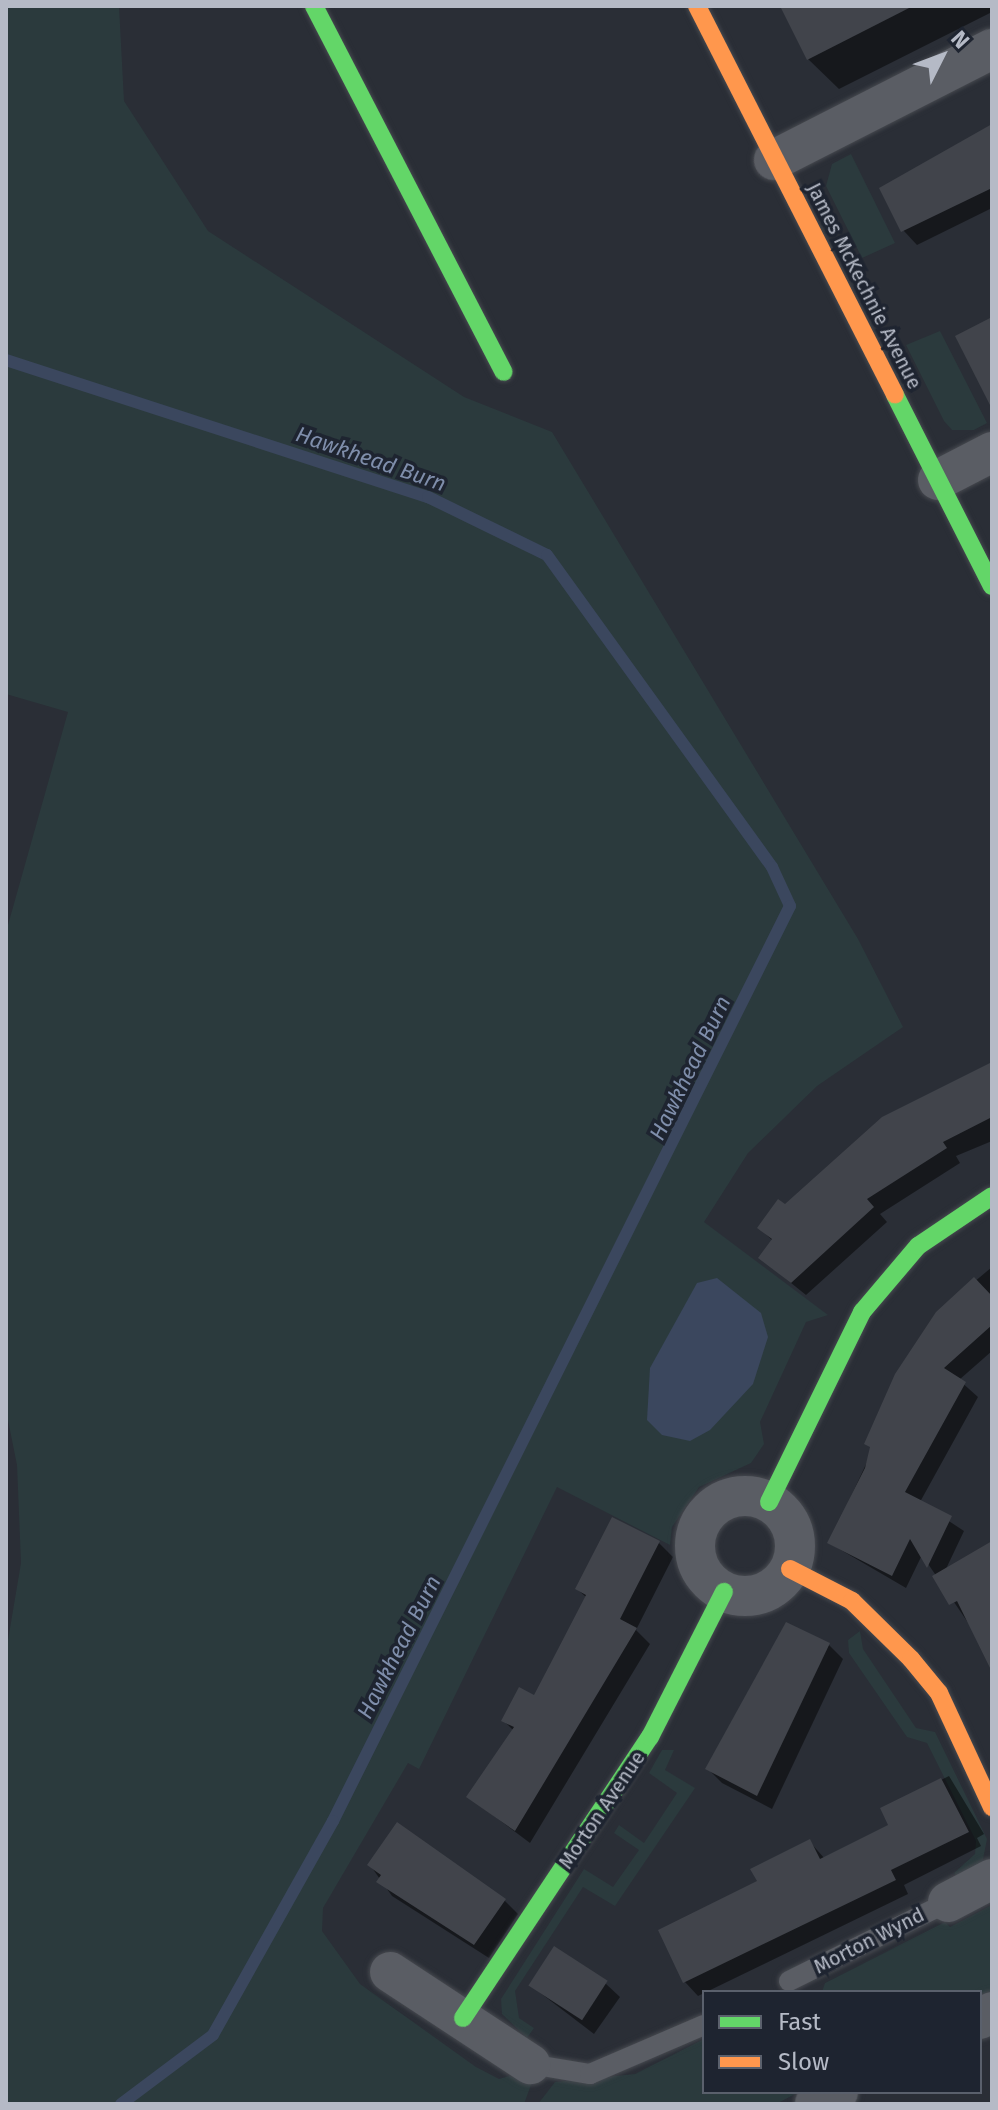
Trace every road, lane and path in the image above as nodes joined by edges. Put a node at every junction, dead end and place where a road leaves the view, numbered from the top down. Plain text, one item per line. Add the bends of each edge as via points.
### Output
1 (314, 6) edge
2 (697, 6) edge
3 (992, 49) edge
4 (774, 160) junction
5 (504, 372) dead end
6 (992, 452) edge
7 (938, 480) junction
8 (992, 586) edge
9 (992, 1196) edge
10 (769, 1502) junction
11 (790, 1569) junction
12 (724, 1592) junction
13 (992, 1807) edge
14 (992, 1879) edge
15 (948, 1902) joint
16 (390, 1972) dead end
17 (789, 1981) dead end
18 (463, 2018) junction
19 (702, 2026) edge
20 (530, 2064) joint
21 (834, 2094) edge
22 (815, 2104) edge

1 - 5 street
2 - 4 street, James McKechnie Avenue
3 - 4 street
4 - 7 street, James McKechnie Avenue
6 - 7 street
7 - 8 street, James McKechnie Avenue
9 - 10 street via 918,1246 862,1312
10 - 11 street via 793,1532
10 - 12 street via 730,1498 700,1523 698,1562
11 - 12 street via 761,1594
11 - 13 street via 852,1601 911,1659 939,1693
12 - 18 street, Morton Avenue via 650,1737
14 - 15 street
15 - 17 lane, Morton Wynd
16 - 18 street
18 - 20 street
19 - 20 lane via 590,2074
21 - 22 street

